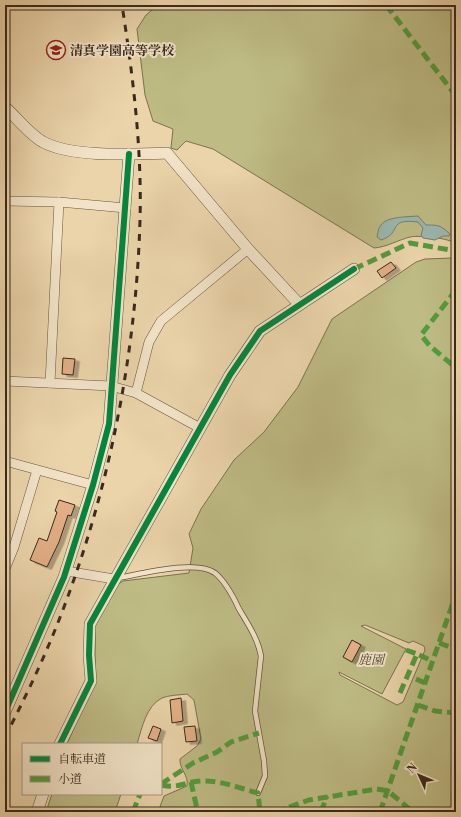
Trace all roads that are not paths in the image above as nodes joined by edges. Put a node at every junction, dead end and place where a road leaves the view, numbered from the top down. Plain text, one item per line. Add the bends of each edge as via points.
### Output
1 (5, 107) edge
2 (129, 154) junction
3 (5, 201) edge
4 (59, 202) junction
5 (126, 208) junction
6 (248, 249) junction
7 (354, 269) dead end
8 (299, 304) junction
9 (5, 381) edge
10 (50, 383) junction
11 (111, 386) junction
12 (136, 393) junction
13 (200, 428) junction
14 (5, 461) edge
15 (37, 470) junction
16 (93, 485) junction
17 (5, 569) edge
18 (66, 571) junction
19 (114, 579) junction
20 (9, 696) edge
21 (5, 712) edge
22 (60, 743) edge
23 (258, 793) dead end
24 (43, 795) edge
25 (37, 812) edge

1 - 2 street via 42,141 58,148
2 - 5 street
2 - 6 street via 167,153
3 - 4 street
4 - 5 street
4 - 10 street
5 - 11 street
6 - 8 street
6 - 12 street via 161,321 149,342
7 - 8 street
8 - 13 street via 260,331 230,375
9 - 10 street
10 - 11 street
11 - 12 street
11 - 16 street via 109,424
12 - 13 street
13 - 19 street
14 - 15 street
15 - 16 street
15 - 17 street
16 - 18 street
18 - 19 street
18 - 20 street
19 - 22 street via 90,624 91,681
19 - 23 lane via 196,567 214,573 224,584 251,630 261,656 254,711 265,776
20 - 21 street
24 - 25 street

